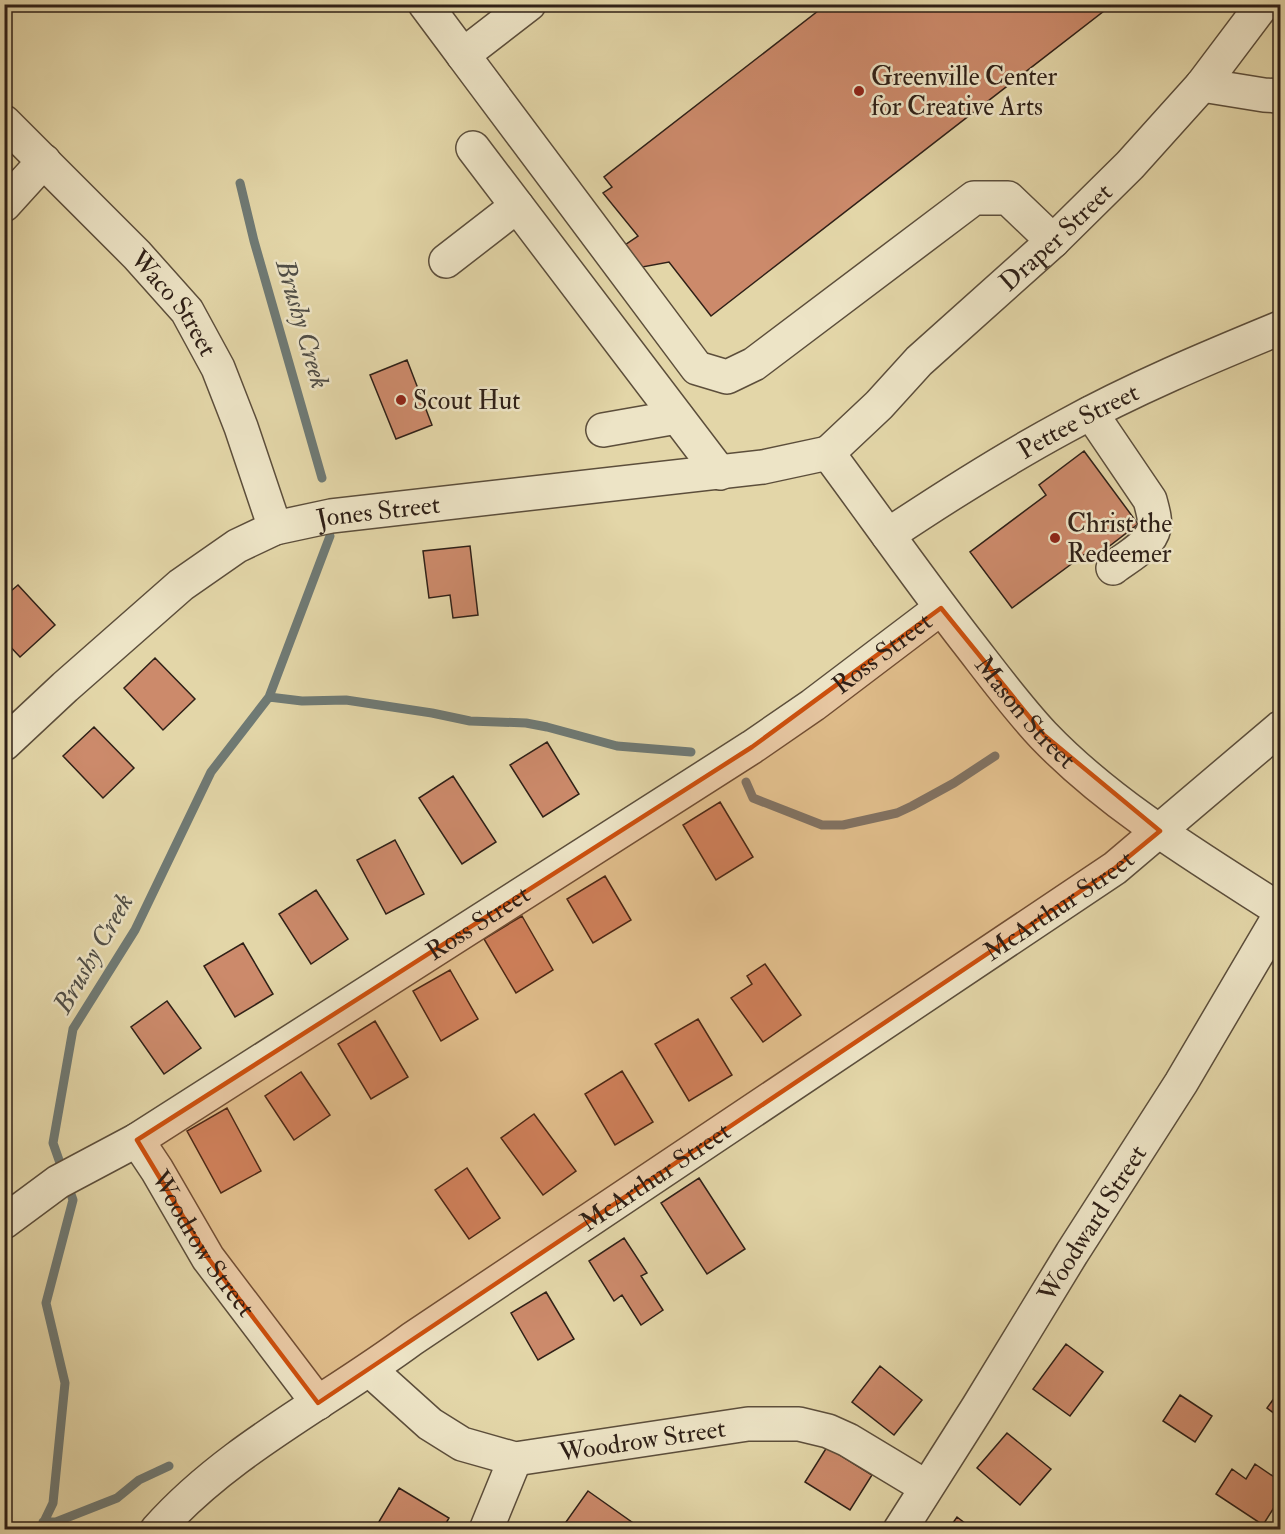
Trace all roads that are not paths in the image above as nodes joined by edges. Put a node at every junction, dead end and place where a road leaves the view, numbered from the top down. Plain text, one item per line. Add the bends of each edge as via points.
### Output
1 (424, 4) edge
2 (529, 4) edge
3 (1263, 4) edge
4 (463, 55) junction
5 (1202, 85) junction
6 (1281, 96) edge
7 (4, 122) edge
8 (473, 148) dead end
9 (44, 161) junction
10 (4, 205) edge
11 (516, 206) junction
12 (1053, 241) junction
13 (446, 261) dead end
14 (1281, 328) edge
15 (1091, 413) junction
16 (677, 417) junction
17 (603, 430) dead end
18 (828, 453) junction
19 (720, 472) junction
20 (275, 528) junction
21 (888, 535) junction
22 (1113, 567) dead end
23 (941, 608) junction
24 (1281, 728) edge
25 (4, 744) edge
26 (1160, 831) junction
27 (1281, 910) edge
28 (1281, 915) edge
29 (137, 1140) junction
30 (4, 1222) edge
31 (370, 1370) junction
32 (318, 1403) junction
33 (515, 1459) junction
34 (926, 1487) junction
35 (157, 1530) edge
36 (486, 1530) edge
37 (900, 1530) edge

1 - 4 street
2 - 4 street
3 - 5 street, Draper Street
4 - 12 street via 697,368 727,377 754,364 974,198 1008,198
5 - 6 street
5 - 12 street, Draper Street via 1130,165
7 - 9 street, Waco Street
8 - 11 street
9 - 10 street
9 - 20 street, Waco Street via 187,311 218,368
11 - 13 street
11 - 16 street
12 - 18 street, Draper Street via 919,361
14 - 15 street, Pettee Street via 1181,369
15 - 21 street, Pettee Street via 963,485
15 - 22 street via 1150,500 1155,527 1149,540
16 - 17 street
16 - 19 street
18 - 19 street, Jones Street
18 - 21 street, Mason Street
19 - 20 street, Jones Street via 331,516
20 - 25 street, Jones Street via 237,546 181,585
21 - 23 street, Mason Street
23 - 26 street, Mason Street via 1044,735 1085,773
23 - 29 street, Ross Street via 752,747
24 - 26 street, McArthur Street
26 - 27 street, Mason Street
26 - 31 street, McArthur Street via 1115,868
28 - 34 street, Woodward Street via 1181,1083
29 - 30 street, Ross Street via 58,1182
29 - 32 street, Woodrow Street via 208,1258
31 - 32 street, McArthur Street
31 - 33 street, Woodrow Street via 430,1424 462,1444
32 - 35 street, McArthur Street via 210,1478
33 - 34 street, Woodrow Street via 748,1424 799,1424 848,1440
33 - 36 street
34 - 37 street, Woodward Street

